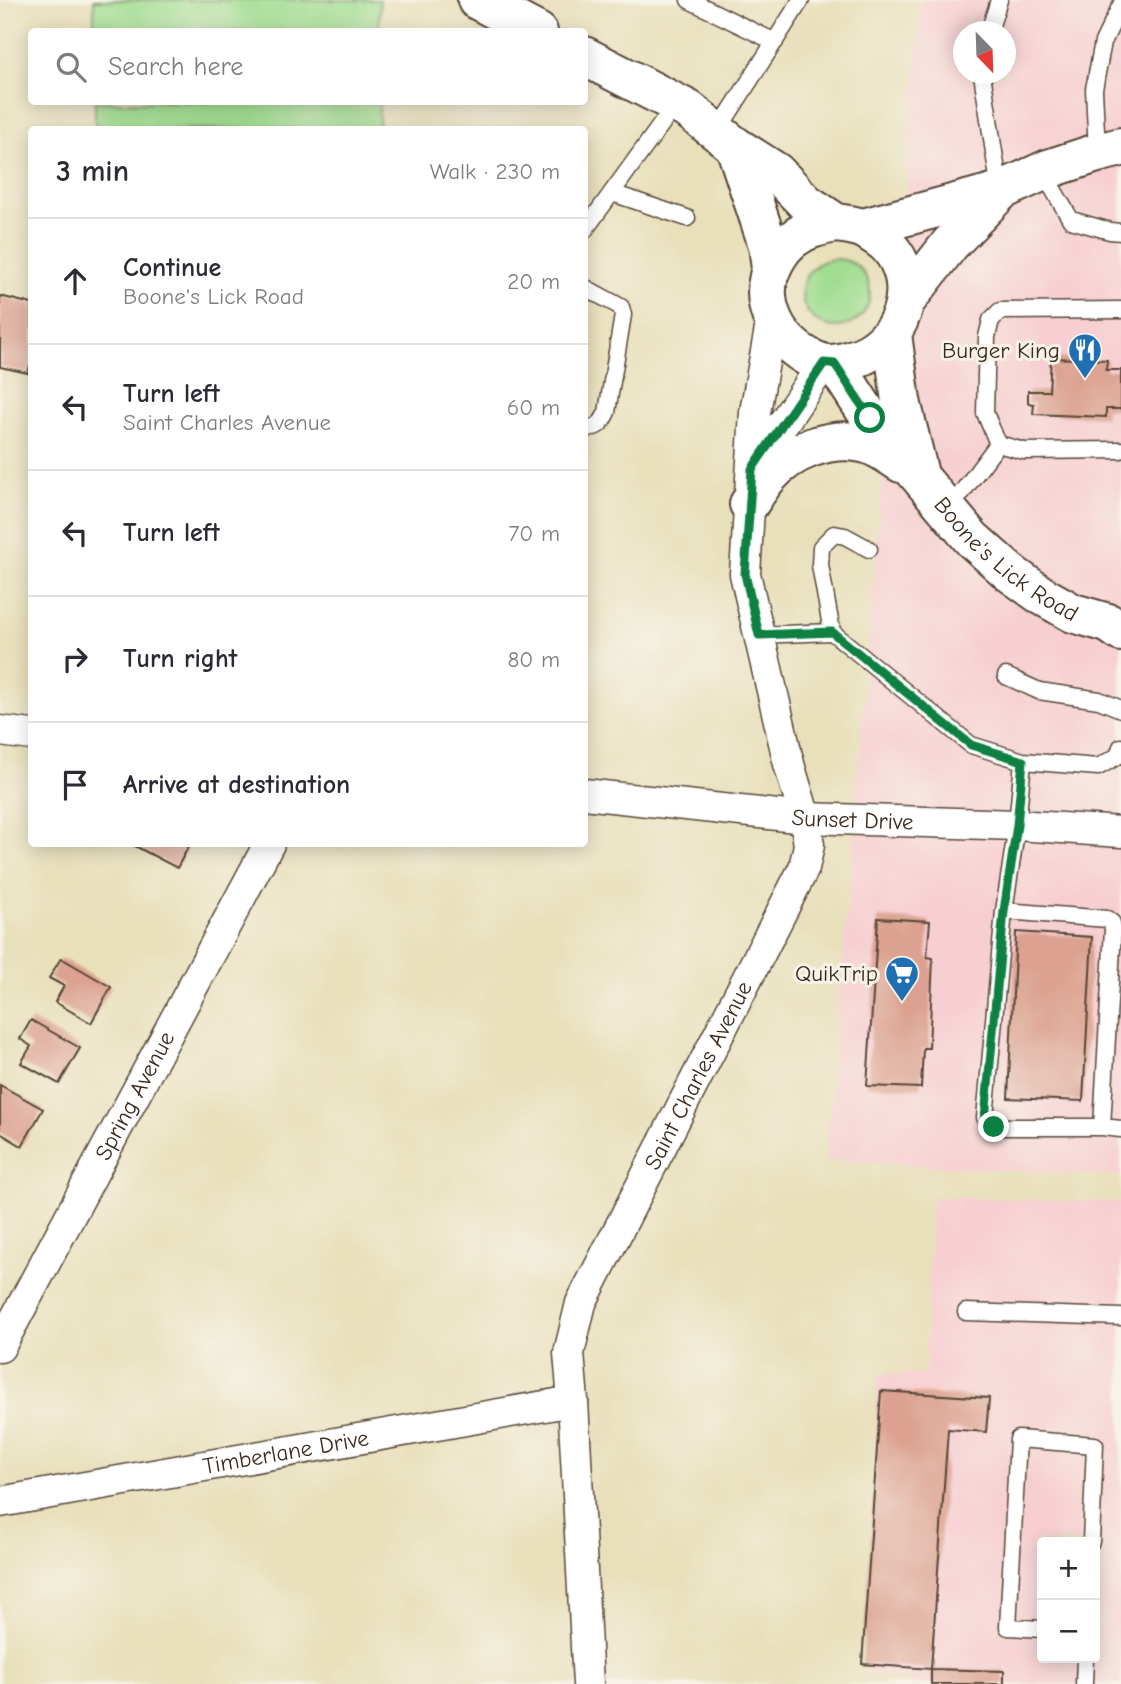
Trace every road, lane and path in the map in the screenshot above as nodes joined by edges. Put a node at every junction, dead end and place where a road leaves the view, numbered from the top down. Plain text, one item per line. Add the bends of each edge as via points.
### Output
1 (477, 0) edge
2 (689, 0) edge
3 (801, 0) edge
4 (999, 0) edge
5 (1121, 5) edge
6 (992, 21) edge
7 (530, 28) edge
8 (775, 42) junction
9 (588, 58) edge
10 (984, 84) edge
11 (676, 104) junction
12 (726, 139) junction
13 (1109, 150) edge
14 (1043, 172) junction
15 (1000, 191) junction
16 (612, 193) junction
17 (687, 218) dead end
18 (588, 226) edge
19 (850, 226) junction
20 (1121, 232) edge
21 (771, 269) junction
22 (588, 289) edge
23 (1121, 310) edge
24 (772, 318) junction
25 (898, 318) junction
26 (829, 363) junction
27 (588, 428) edge
28 (998, 444) junction
29 (1121, 450) edge
30 (920, 476) junction
31 (751, 486) junction
32 (948, 511) junction
33 (869, 549) dead end
34 (1117, 625) edge
35 (832, 632) junction
36 (759, 635) junction
37 (1006, 676) dead end
38 (1121, 709) edge
39 (0, 732) edge
40 (28, 735) edge
41 (1121, 747) edge
42 (1023, 761) junction
43 (588, 794) edge
44 (805, 818) junction
45 (1017, 825) junction
46 (1121, 832) edge
47 (267, 847) edge
48 (1004, 911) junction
49 (1102, 1127) junction
50 (1121, 1129) edge
51 (966, 1312) dead end
52 (1121, 1317) edge
53 (0, 1347) edge
54 (573, 1401) junction
55 (0, 1502) edge
56 (1091, 1537) edge
57 (1037, 1629) edge
58 (1085, 1663) edge
59 (588, 1684) edge
60 (1084, 1684) edge

1 - 7 street
2 - 8 lane
3 - 8 lane
4 - 6 lane
5 - 13 lane via 1103,42 1094,89
8 - 12 lane
9 - 11 street
10 - 15 lane
11 - 12 street
11 - 16 lane
12 - 19 street via 776,172 806,203
12 - 21 street via 768,244
13 - 14 street
14 - 15 street
14 - 20 lane via 1071,220
15 - 19 street via 905,218
15 - 25 street via 950,244
16 - 17 lane
16 - 18 lane
19 - 21 street via 814,227 794,237
19 - 25 street via 875,235 900,264 905,283
21 - 24 street via 767,302
22 - 27 lane via 621,307 622,315 607,412 603,422
23 - 28 lane via 1000,310 991,320 987,337 985,413
24 - 26 street via 793,347
24 - 31 street, Saint Charles Avenue via 755,412
25 - 26 street via 880,347 864,356
25 - 30 street, Boone's Lick Road via 901,401
26 - 30 street, Boone's Lick Road
26 - 31 street
28 - 29 lane via 1024,451
28 - 32 lane
30 - 31 street via 864,443 840,441 815,446
30 - 32 street, Boone's Lick Road
31 - 36 street, Saint Charles Avenue via 745,574
32 - 34 street, Boone's Lick Road via 972,539 1041,595 1073,613
33 - 35 lane via 834,534 821,547
35 - 36 lane
35 - 42 lane via 971,745
36 - 44 street, Saint Charles Avenue
37 - 38 lane via 1039,691 1098,700
39 - 40 street
41 - 42 lane via 1118,756 1098,767
42 - 45 lane
43 - 44 street, Sunset Drive
44 - 45 street, Sunset Drive
44 - 54 street, Saint Charles Avenue via 809,845 804,867 581,1303 569,1353
45 - 46 street, Sunset Drive
45 - 48 lane
47 - 53 street, Spring Avenue
48 - 49 lane via 1112,923
48 - 49 lane via 985,1118 994,1127
49 - 50 lane
51 - 52 lane
54 - 55 street, Timberlane Drive
54 - 59 street, Saint Charles Avenue
56 - 57 lane via 1095,1445 1018,1439 1008,1626
58 - 60 lane

